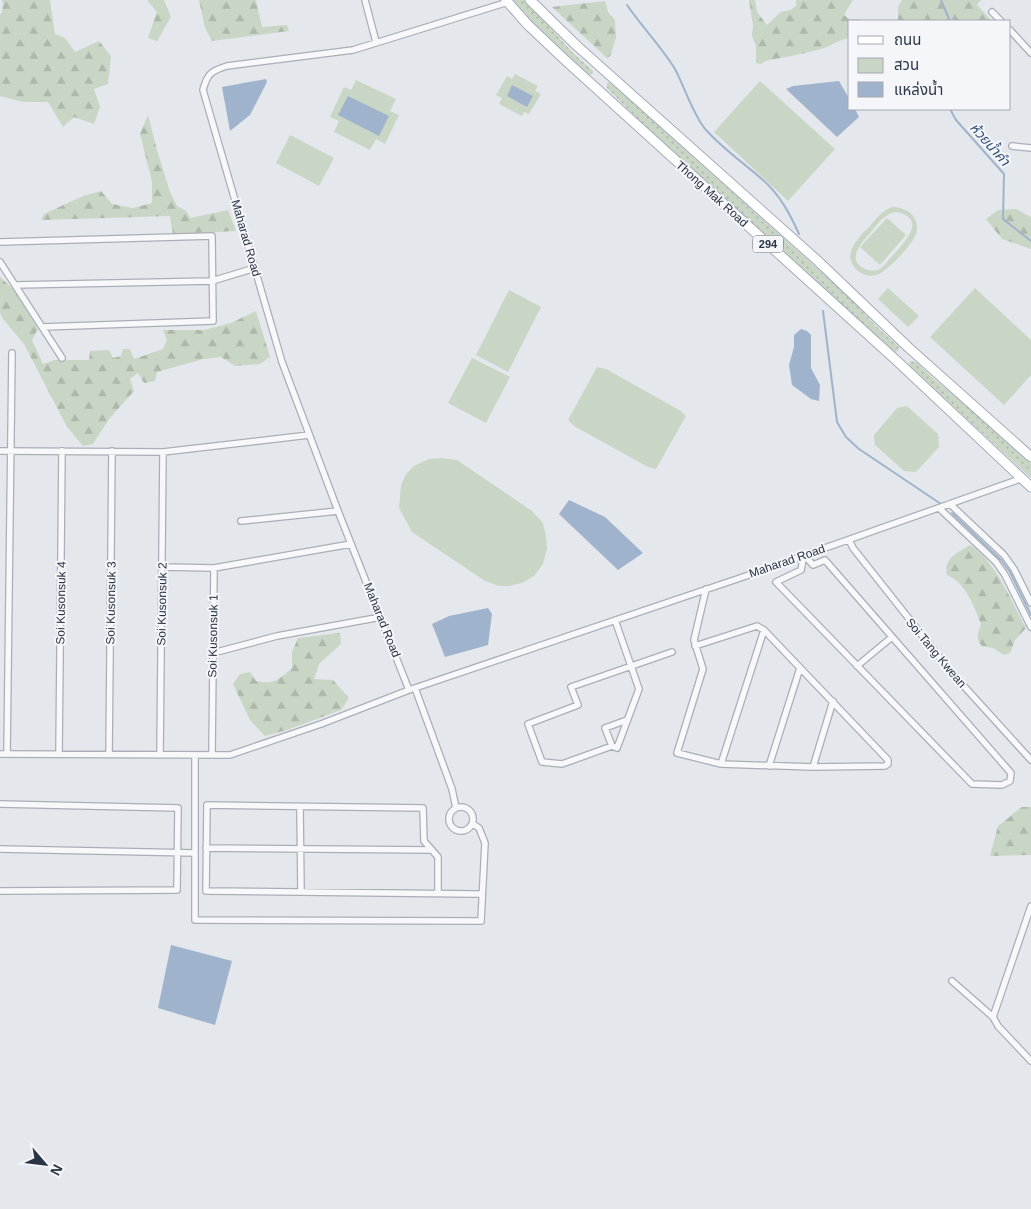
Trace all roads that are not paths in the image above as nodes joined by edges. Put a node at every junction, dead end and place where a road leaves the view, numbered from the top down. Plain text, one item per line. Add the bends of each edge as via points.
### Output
1 (365, 0) edge
2 (530, 0) edge
3 (507, 1) edge
4 (992, 12) dead end
5 (1000, 20) edge
6 (1011, 31) edge
7 (376, 42) junction
8 (1031, 53) edge
9 (606, 72) junction
10 (593, 85) junction
11 (1012, 146) dead end
12 (1031, 148) edge
13 (0, 242) edge
14 (0, 262) edge
15 (255, 268) junction
16 (212, 280) junction
17 (15, 285) junction
18 (42, 327) junction
19 (909, 348) junction
20 (12, 353) dead end
21 (62, 358) dead end
22 (897, 361) junction
23 (309, 435) junction
24 (0, 451) edge
25 (10, 451) junction
26 (62, 451) junction
27 (112, 451) junction
28 (163, 452) junction
29 (1031, 457) edge
30 (1023, 478) junction
31 (1031, 487) edge
32 (950, 504) junction
33 (939, 508) junction
34 (338, 510) junction
35 (241, 521) dead end
36 (849, 540) junction
37 (351, 544) junction
38 (804, 555) junction
39 (162, 567) junction
40 (214, 568) junction
41 (706, 589) junction
42 (1031, 603) edge
43 (381, 617) junction
44 (615, 620) junction
45 (1031, 626) edge
46 (764, 630) junction
47 (892, 637) junction
48 (695, 646) junction
49 (672, 652) dead end
50 (213, 653) junction
51 (631, 666) junction
52 (857, 666) junction
53 (800, 668) junction
54 (412, 689) junction
55 (833, 701) junction
56 (627, 720) junction
57 (612, 746) junction
58 (0, 754) edge
59 (7, 754) junction
60 (59, 754) junction
61 (109, 755) junction
62 (160, 755) junction
63 (195, 755) junction
64 (212, 755) junction
65 (1031, 760) edge
66 (721, 764) junction
67 (770, 766) junction
68 (813, 767) junction
69 (0, 804) edge
70 (300, 807) junction
71 (456, 808) junction
72 (473, 824) junction
73 (206, 848) junction
74 (300, 848) junction
75 (0, 849) edge
76 (432, 850) junction
77 (178, 853) junction
78 (195, 853) junction
79 (0, 891) edge
80 (301, 892) junction
81 (438, 894) junction
82 (482, 894) junction
83 (1031, 906) edge
84 (952, 981) dead end
85 (992, 1017) junction
86 (1031, 1061) edge

1 - 7 street
2 - 9 main road, Thong Mak Road / 294
3 - 7 street, Maharad Road
3 - 10 main road, Thong Mak Road / 294
4 - 5 street
6 - 8 street
7 - 15 street, Maharad Road via 353,50 227,66 214,70 206,78 204,90
9 - 10 main road
9 - 19 main road, Thong Mak Road / 294 via 819,262
10 - 22 main road, Thong Mak Road / 294
11 - 12 street
13 - 16 street via 212,236
14 - 17 street
15 - 16 street
15 - 23 street, Maharad Road via 282,362
16 - 17 street
16 - 18 street via 213,321
17 - 18 street
18 - 21 street
19 - 22 main road
19 - 29 main road, Thong Mak Road / 294
20 - 25 street
22 - 30 main road, Thong Mak Road / 294
23 - 28 street
23 - 34 street, Maharad Road
24 - 25 street
25 - 26 street
25 - 59 street
26 - 27 street
26 - 60 street, Soi Kusonsuk 4
27 - 28 street
27 - 61 street, Soi Kusonsuk 3
28 - 39 street, Soi Kusonsuk 2
30 - 31 main road, Thong Mak Road / 294
30 - 32 street, Maharad Road
32 - 33 street, Maharad Road
32 - 42 street via 1004,555
33 - 36 street, Maharad Road
33 - 45 street via 996,562
34 - 35 street
34 - 37 street, Maharad Road
36 - 38 street, Maharad Road
36 - 65 street, Soi Tang Kwean via 952,673
37 - 40 street
37 - 43 street, Maharad Road
38 - 41 street, Maharad Road
38 - 47 street via 813,565 825,560
38 - 52 street via 801,570 776,582
39 - 40 street
39 - 62 street, Soi Kusonsuk 2
40 - 50 street, Soi Kusonsuk 1
41 - 44 street, Maharad Road
41 - 48 street
43 - 50 street via 277,636
43 - 54 street, Maharad Road
44 - 51 street
44 - 54 street, Maharad Road
46 - 48 street via 757,626
46 - 53 street
46 - 66 street
47 - 52 street
47 - 52 street via 1011,773 1010,781 972,784
48 - 66 street via 703,670 677,753
49 - 51 street
50 - 64 street, Soi Kusonsuk 1
51 - 56 street via 639,689
51 - 57 street via 571,687 578,705 528,724 542,762 562,764
53 - 55 street
53 - 67 street
54 - 64 street, Maharad Road via 230,755
54 - 71 street via 452,789
55 - 68 street
55 - 68 street via 888,760 888,764
56 - 57 street via 617,748
56 - 57 street via 605,728
58 - 59 street, Maharad Road
59 - 60 street, Maharad Road
60 - 61 street, Maharad Road
61 - 62 street, Maharad Road
62 - 63 street, Maharad Road
63 - 64 street, Maharad Road
63 - 78 street
66 - 67 street
67 - 68 street
69 - 77 street via 178,808
70 - 73 street via 206,805
70 - 74 street
70 - 76 street via 424,808 424,840
71 - 72 street via 461,806 470,810
71 - 72 street via 449,817 453,828 464,832
72 - 82 street via 479,828 485,843
73 - 74 street
73 - 80 street via 206,891
74 - 76 street
74 - 80 street
75 - 77 street
76 - 81 street via 438,857
77 - 78 street
77 - 79 street via 177,890
78 - 82 street via 195,920 481,921
80 - 81 street
81 - 82 street
83 - 85 street
84 - 85 street
85 - 86 street

